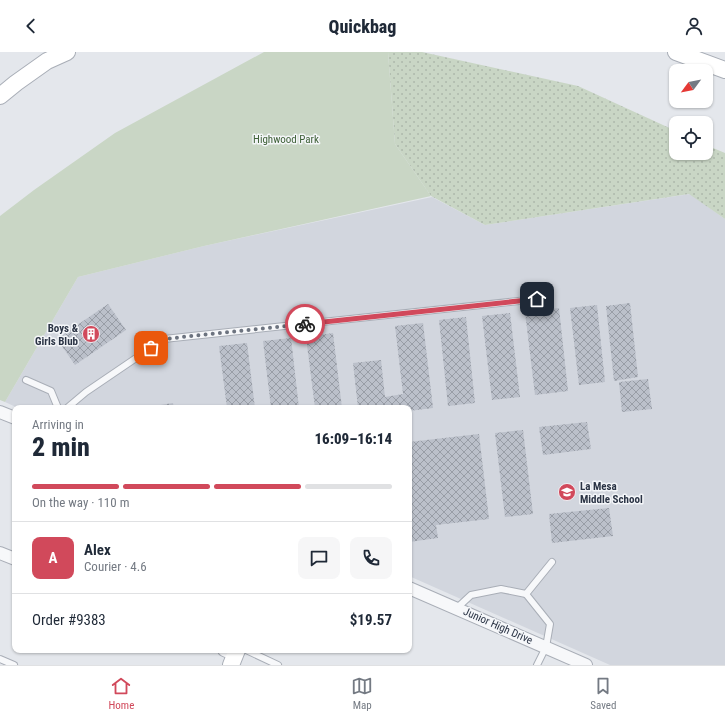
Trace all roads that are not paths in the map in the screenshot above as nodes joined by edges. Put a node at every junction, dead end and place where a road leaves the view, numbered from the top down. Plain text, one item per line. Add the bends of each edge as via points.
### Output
1 (67, 52) edge
2 (676, 52) edge
3 (725, 70) edge
4 (0, 96) edge
5 (537, 299) dead end
6 (26, 380) dead end
7 (57, 405) edge
8 (71, 405) edge
9 (0, 412) edge
10 (12, 417) edge
11 (0, 553) edge
12 (12, 558) edge
13 (552, 562) dead end
14 (412, 589) edge
15 (526, 594) junction
16 (457, 608) junction
17 (546, 647) junction
18 (235, 654) edge
19 (0, 659) edge
20 (14, 665) edge
21 (278, 665) edge
22 (537, 665) edge
23 (586, 665) edge

1 - 4 street via 47,61
2 - 3 street
5 - 8 lane via 164,339
6 - 7 lane via 51,391
9 - 10 street
11 - 12 street
13 - 15 lane
14 - 16 street, Junior High Drive
15 - 16 lane via 501,589 471,595
15 - 17 lane via 550,624
16 - 17 street, Junior High Drive
17 - 22 lane
17 - 23 street, Junior High Drive
18 - 21 lane
19 - 20 lane

